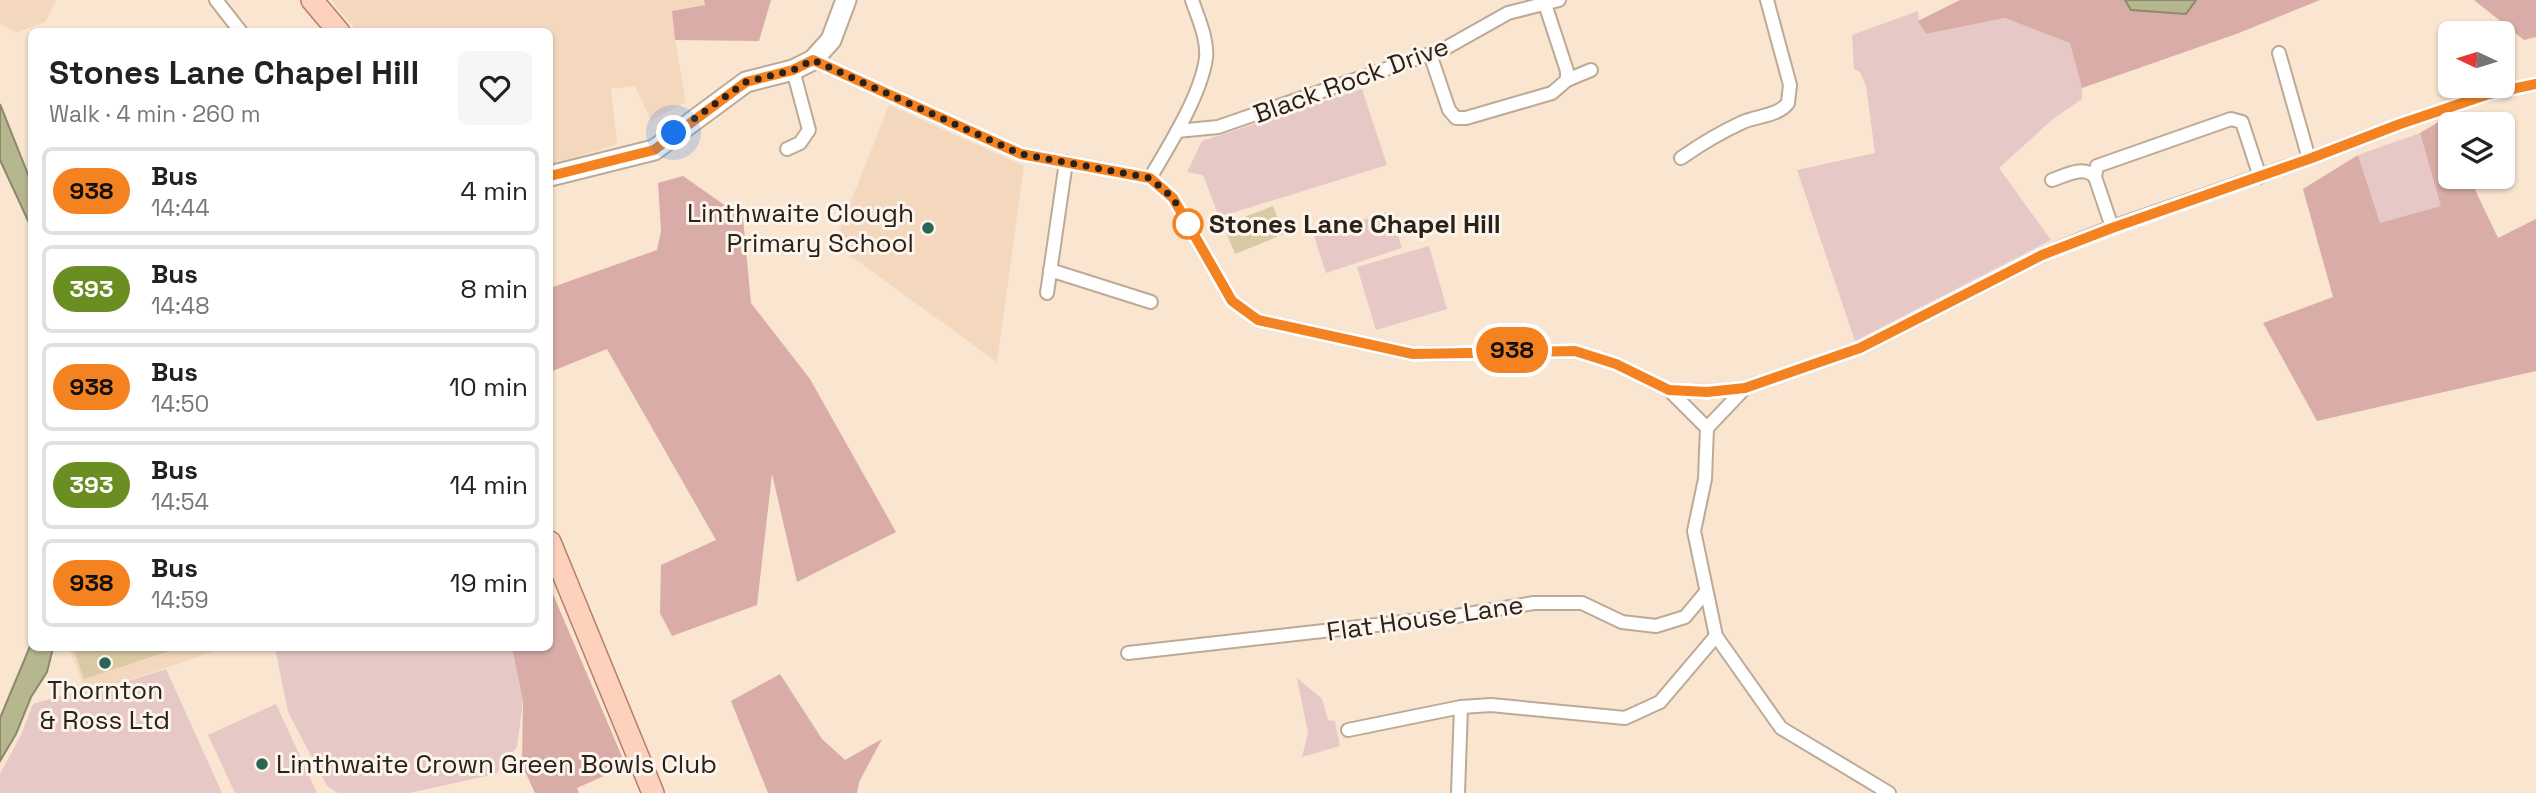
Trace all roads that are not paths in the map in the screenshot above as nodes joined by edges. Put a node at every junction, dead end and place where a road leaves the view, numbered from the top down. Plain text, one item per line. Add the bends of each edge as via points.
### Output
1 (216, 0) edge
2 (312, 0) edge
3 (846, 0) edge
4 (1192, 0) edge
5 (1559, 0) edge
6 (1767, 0) edge
7 (1545, 4) junction
8 (1509, 6) edge
9 (238, 28) edge
10 (336, 28) edge
11 (2279, 53) dead end
12 (1430, 54) junction
13 (813, 60) junction
14 (793, 70) junction
15 (1591, 70) dead end
16 (1566, 80) junction
17 (2536, 84) edge
18 (1177, 131) junction
19 (787, 149) dead end
20 (1681, 158) dead end
21 (2309, 159) junction
22 (1066, 162) junction
23 (553, 175) edge
24 (2095, 177) junction
25 (2260, 177) junction
26 (1150, 178) junction
27 (2052, 180) dead end
28 (2112, 228) junction
29 (1050, 270) junction
30 (1047, 293) dead end
31 (1151, 302) dead end
32 (1745, 388) junction
33 (1669, 390) junction
34 (1706, 428) junction
35 (553, 549) edge
36 (1705, 593) junction
37 (1716, 636) junction
38 (1128, 653) dead end
39 (1461, 708) junction
40 (1348, 730) dead end
41 (653, 793) edge
42 (1458, 793) edge
43 (1889, 793) edge

1 - 9 street
2 - 10 main road
3 - 13 street via 831,40
4 - 18 street via 1205,38 1206,58
5 - 7 street, Black Rock Drive
6 - 20 street via 1790,86 1788,103 1720,133
7 - 8 street, Black Rock Drive
7 - 16 street
8 - 12 street, Black Rock Drive
11 - 21 street
12 - 16 street via 1456,118 1552,93
12 - 18 street, Black Rock Drive via 1218,127
13 - 14 street
13 - 22 street via 1021,154
14 - 19 street via 808,130 800,143
14 - 23 street via 746,82 654,150
15 - 16 street
17 - 21 street via 2476,98
18 - 26 street
21 - 25 street
22 - 26 street
22 - 29 street
24 - 25 street via 2097,166 2231,118 2242,122
24 - 27 street via 2082,170
24 - 28 street
25 - 28 street
26 - 33 street via 1173,198 1232,301 1258,320 1413,354 1575,351 1616,364
28 - 32 street via 2042,255 1860,348
29 - 30 street
29 - 31 street
32 - 33 street
32 - 34 street
33 - 34 street
34 - 36 street via 1705,479 1694,531
35 - 41 main road
36 - 37 street
36 - 38 street, Flat House Lane via 1685,618 1656,626 1622,622 1582,603 1534,603
37 - 39 street via 1660,702 1625,718 1491,705
37 - 43 street via 1781,728
39 - 40 street
39 - 42 street

